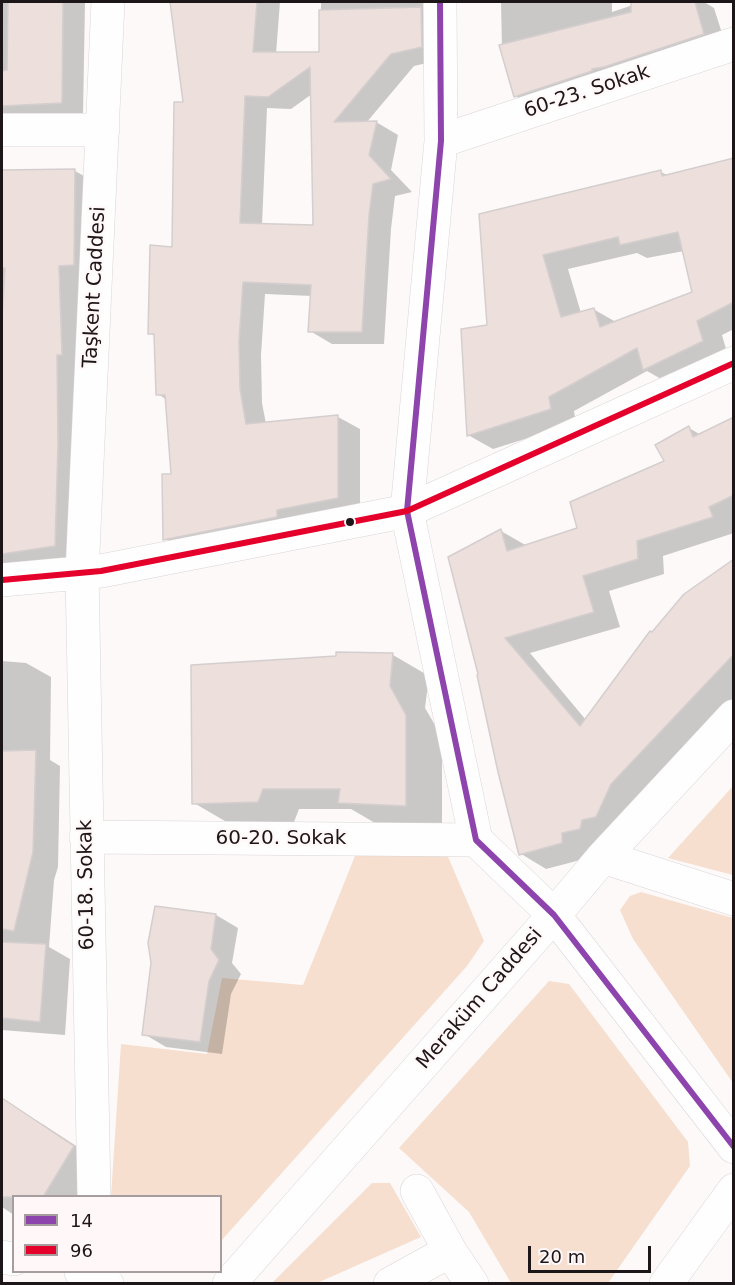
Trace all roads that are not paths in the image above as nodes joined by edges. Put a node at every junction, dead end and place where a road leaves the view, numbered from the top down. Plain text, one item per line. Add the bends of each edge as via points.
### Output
1 (108, 2) edge
2 (440, 2) edge
3 (734, 44) edge
4 (2, 130) edge
5 (103, 130) junction
6 (441, 141) junction
7 (734, 363) edge
8 (407, 511) junction
9 (82, 573) junction
10 (2, 580) edge
11 (734, 716) edge
12 (86, 837) junction
13 (476, 840) junction
14 (603, 856) junction
15 (734, 899) edge
16 (554, 915) junction
17 (734, 1148) edge
18 (734, 1190) edge
19 (417, 1191) dead end
20 (94, 1195) edge
21 (450, 1251) junction
22 (229, 1284) edge
23 (390, 1284) edge
24 (472, 1284) edge
25 (666, 1284) edge

1 - 5 street, Taşkent Caddesi
2 - 6 street
3 - 6 street, 60-23. Sokak
4 - 5 street
5 - 9 street, Taşkent Caddesi
6 - 8 street
7 - 8 street
8 - 9 street
8 - 13 street
9 - 10 street
9 - 12 street, 60-18. Sokak
11 - 14 street, Meraküm Caddesi
12 - 13 street, 60-20. Sokak
12 - 20 street, 60-18. Sokak
13 - 16 street
14 - 15 street
14 - 16 street, Meraküm Caddesi
16 - 17 street
16 - 22 street, Meraküm Caddesi
18 - 25 street
19 - 21 street
21 - 23 street
21 - 24 street

